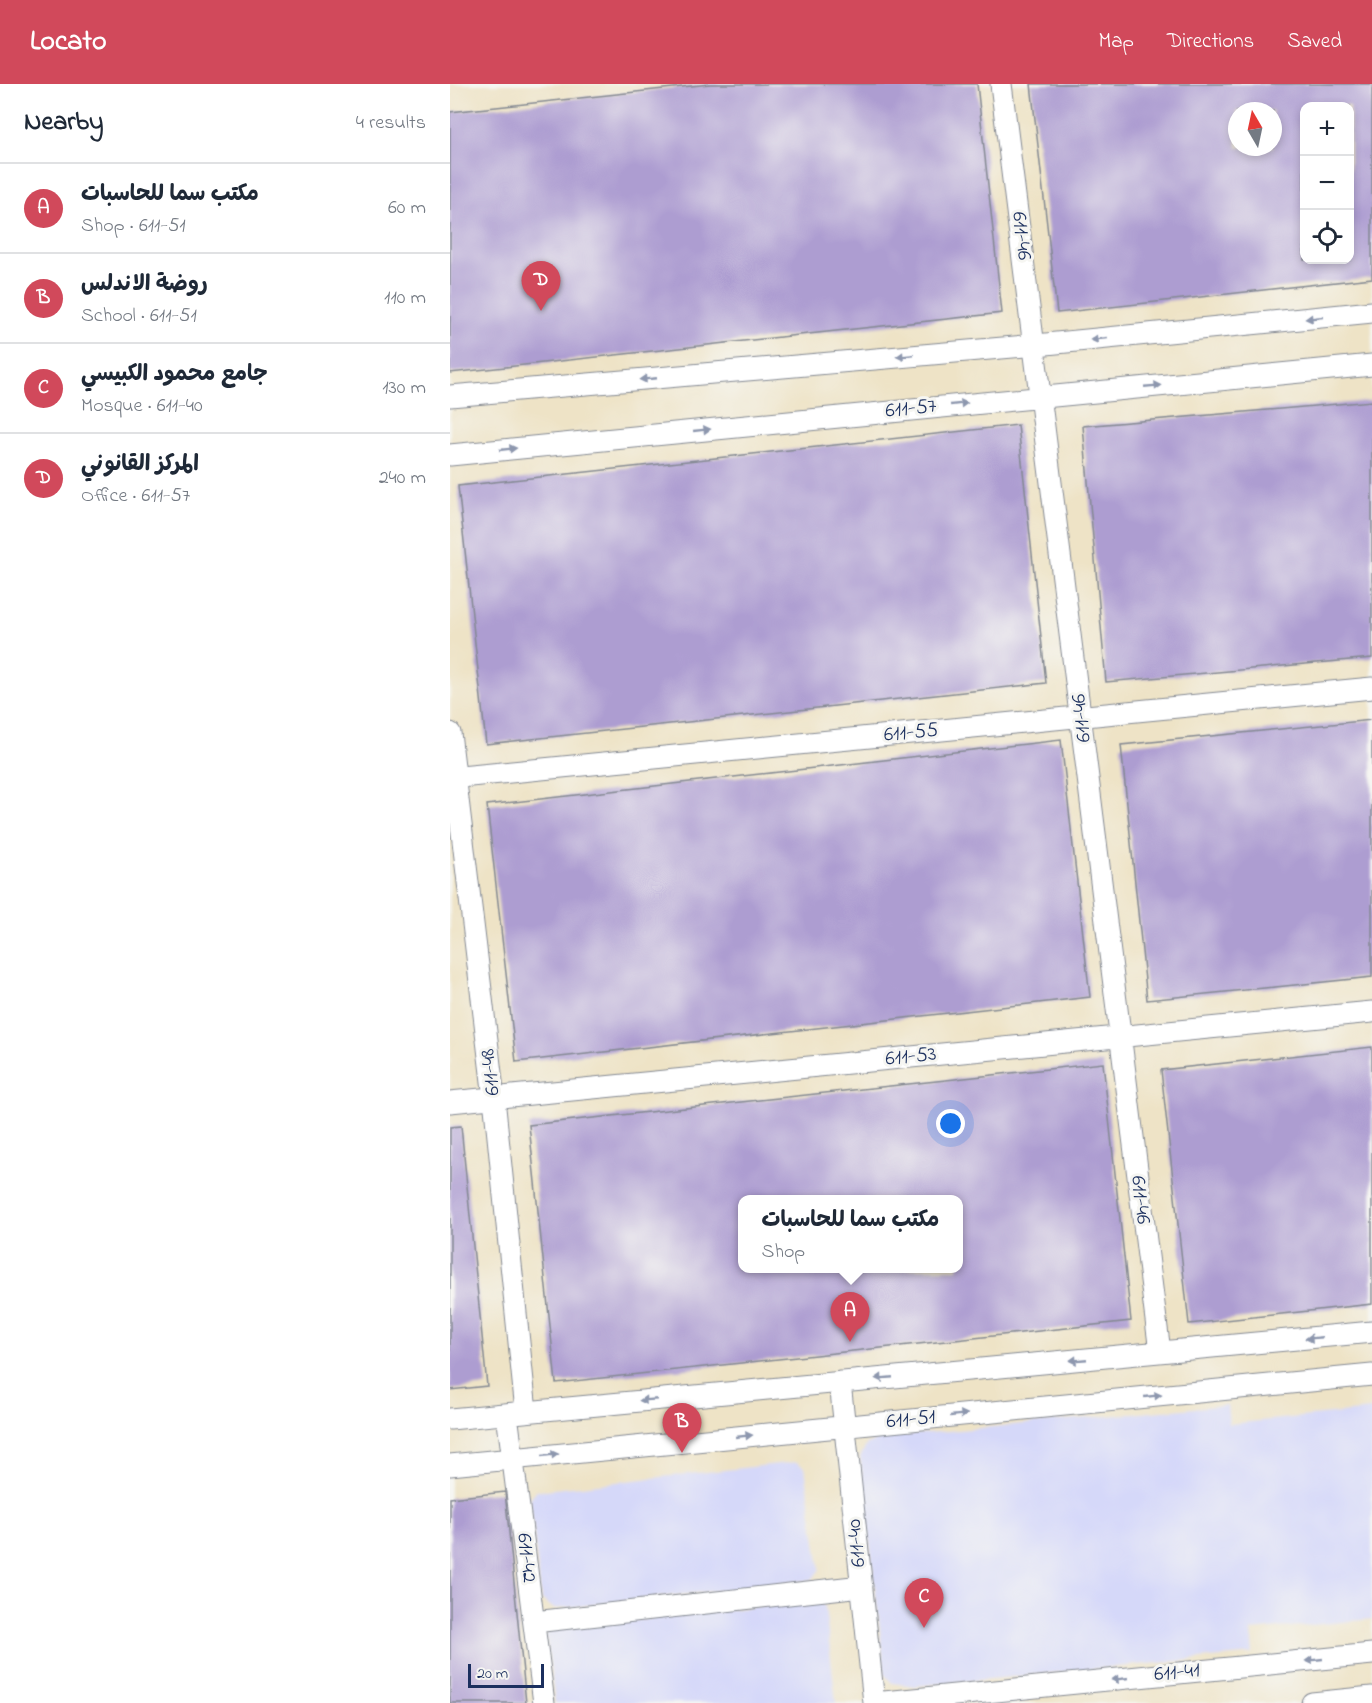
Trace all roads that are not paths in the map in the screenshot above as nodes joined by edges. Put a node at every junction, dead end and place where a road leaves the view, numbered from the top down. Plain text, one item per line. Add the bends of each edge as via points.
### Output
1 (1001, 84) edge
2 (1372, 312) edge
3 (1036, 345) junction
4 (1372, 365) edge
5 (450, 396) edge
6 (1042, 396) junction
7 (450, 455) edge
8 (1372, 688) edge
9 (1082, 716) junction
10 (450, 733) edge
11 (453, 777) edge
12 (1372, 1012) edge
13 (1119, 1037) junction
14 (494, 1098) junction
15 (450, 1102) edge
16 (1372, 1332) edge
17 (1160, 1352) junction
18 (1372, 1375) edge
19 (840, 1382) junction
20 (517, 1412) junction
21 (450, 1419) edge
22 (845, 1426) junction
23 (513, 1459) junction
24 (450, 1465) edge
25 (862, 1586) junction
26 (534, 1622) junction
27 (1372, 1654) edge
28 (1372, 1697) edge
29 (544, 1703) edge
30 (874, 1703) edge
31 (1312, 1703) edge

1 - 3 street, 611-46
2 -> 3 street
3 -> 5 street
3 - 6 street, 611-46
6 -> 4 street, 611-57
7 -> 6 street, 611-57
6 - 9 street, 611-46
8 - 9 street, 611-55
9 - 11 street, 611-55
9 - 13 street, 611-46
10 - 11 street, 611-48
11 - 14 street, 611-48
12 - 13 street, 611-53
13 - 14 street, 611-53
13 - 17 street, 611-46
14 - 15 street, 611-53
14 - 20 street, 611-48
16 -> 17 street, 611-51
17 -> 19 street, 611-51
22 -> 18 street, 611-51
19 -> 20 street, 611-51
19 - 22 street, 611-40
20 - 21 street, 611-51
20 - 23 street, 611-42
23 -> 22 street, 611-51
22 - 25 street, 611-40
23 - 24 street, 611-51
23 - 26 street, 611-42
25 - 26 street
25 - 30 street, 611-40
26 - 29 street, 611-42
27 -> 30 street, 611-41
28 - 31 street

